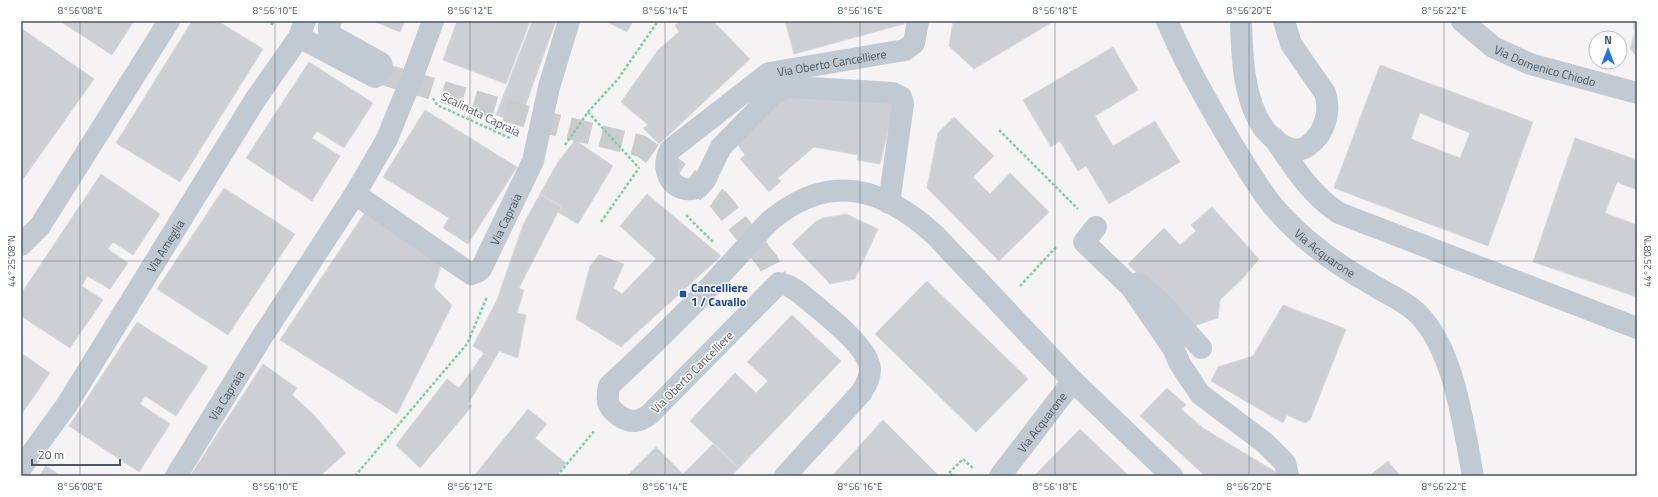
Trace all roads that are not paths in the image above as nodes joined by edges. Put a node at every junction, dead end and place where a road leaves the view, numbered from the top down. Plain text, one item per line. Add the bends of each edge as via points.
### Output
1 (169, 21) edge
2 (331, 21) edge
3 (432, 21) edge
4 (569, 21) edge
5 (918, 21) edge
6 (1167, 21) edge
7 (1241, 21) edge
8 (1284, 21) edge
9 (1462, 21) edge
10 (302, 29) edge
11 (1637, 93) edge
12 (1274, 138) junction
13 (354, 194) junction
14 (889, 203) junction
15 (1096, 227) dead end
16 (21, 245) edge
17 (1117, 274) junction
18 (1637, 328) edge
19 (1201, 348) dead end
20 (1073, 381) junction
21 (21, 468) edge
22 (176, 476) edge
23 (785, 476) edge
24 (1000, 476) edge
25 (1172, 476) edge
26 (1288, 476) edge
27 (1474, 476) edge

1 - 16 street via 40,226
2 - 10 street via 329,34 378,70
3 - 13 street, Via Capraia via 387,139
4 - 13 street, Via Capraia via 549,88 533,161 477,272 471,274
5 - 14 street, Via Oberto Cancelliere via 914,43 906,50 774,71 763,76 670,150 666,160 670,180 684,189 698,188 705,180 721,147 778,91 793,87 893,93 901,97 903,104
6 - 27 street, Via Acquarone via 1214,115 1262,191 1281,215 1304,238 1338,265 1410,307 1426,323 1447,362
7 - 12 street via 1242,57 1253,108 1265,129
8 - 12 street via 1291,44 1325,93 1328,110 1320,132 1303,149 1294,150
9 - 11 street, Via Domenico Chiodo via 1493,47 1530,64
10 - 21 street, Via Ameglia via 255,100 66,406
12 - 18 street via 1316,196 1339,213
13 - 22 street, Via Capraia
14 - 20 street, Via Oberto Cancelliere via 906,211 936,236
14 - 23 street, Via Oberto Cancelliere via 863,192 848,190 817,194 798,201 768,222 673,325 609,386 608,402 612,410 626,420 635,421 643,418 650,414 779,283 789,286 860,346 870,370 868,381 861,393
15 - 17 street via 1084,242
17 - 19 street via 1117,267 1121,265 1162,304
17 - 26 street via 1131,287 1173,348 1180,364 1200,394 1265,443 1285,463
20 - 24 street, Via Acquarone
20 - 25 street, Via Acquarone

